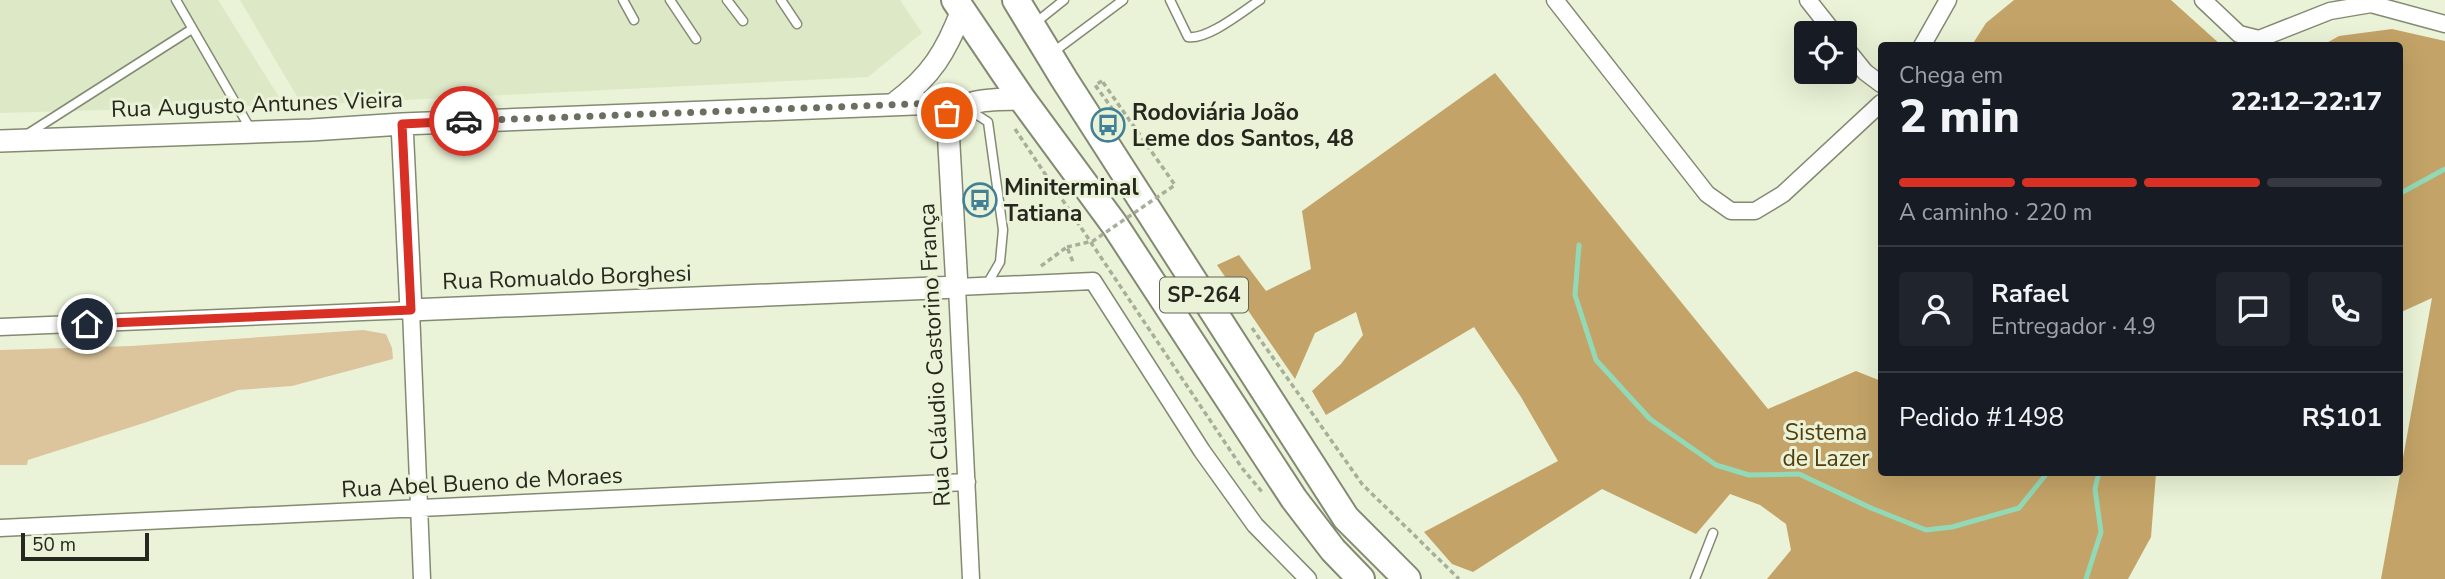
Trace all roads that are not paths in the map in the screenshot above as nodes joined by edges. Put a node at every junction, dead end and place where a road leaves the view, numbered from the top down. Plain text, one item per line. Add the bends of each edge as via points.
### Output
1 (176, 0) edge
2 (623, 0) edge
3 (670, 0) edge
4 (727, 0) edge
5 (781, 0) edge
6 (1016, 0) edge
7 (1064, 0) edge
8 (1123, 0) edge
9 (1170, 0) edge
10 (1260, 0) edge
11 (1555, 0) edge
12 (1808, 0) edge
13 (1948, 0) edge
14 (2203, 0) edge
15 (2401, 0) edge
16 (959, 5) edge
17 (2412, 15) junction
18 (635, 20) dead end
19 (743, 20) dead end
20 (1825, 21) edge
21 (797, 24) dead end
22 (2445, 24) edge
23 (1031, 26) junction
24 (192, 29) junction
25 (696, 39) dead end
26 (1924, 42) edge
27 (1049, 55) junction
28 (1857, 62) edge
29 (1878, 81) edge
30 (1022, 99) junction
31 (895, 103) junction
32 (939, 103) junction
33 (969, 104) junction
34 (1878, 106) edge
35 (402, 124) junction
36 (948, 128) junction
37 (251, 130) junction
38 (9, 140) edge
39 (986, 286) junction
40 (957, 287) junction
41 (411, 310) junction
42 (0, 327) edge
43 (967, 482) junction
44 (419, 508) junction
45 (0, 528) edge
46 (1713, 533) dead end
47 (422, 579) edge
48 (971, 579) edge
49 (1308, 579) edge
50 (1361, 579) edge
51 (1407, 579) edge
52 (1695, 579) edge

1 - 24 lane
2 - 18 lane
3 - 25 lane
4 - 19 lane
5 - 21 lane
6 - 23 main road, SP-264
7 - 23 lane
8 - 27 lane
9 - 10 lane via 1188,37 1194,38
11 - 34 street via 1707,194 1731,211 1755,211 1783,194
12 - 20 street
13 - 26 street
14 - 17 street via 2239,34 2259,39 2330,11 2371,4
15 - 17 street
16 - 30 main road, SP-264
16 - 31 street via 951,38 939,61 919,85
17 - 22 street
23 - 27 main road, SP-264
24 - 37 lane
24 - 38 lane
27 - 51 main road, SP-264 via 1346,518
28 - 29 street
30 - 33 street
30 - 50 main road, SP-264 via 1114,223 1294,499
31 - 32 street, Rua Augusto Antunes Vieira
31 - 35 street, Rua Augusto Antunes Vieira
32 - 33 lane
32 - 36 street, Rua Cláudio Castorino França via 947,113
33 - 36 street via 950,119
33 - 39 lane via 988,122 992,134 1003,230 1000,262
35 - 37 street, Rua Augusto Antunes Vieira
35 - 41 street
36 - 40 street, Rua Cláudio Castorino França
37 - 38 street, Rua Augusto Antunes Vieira
39 - 40 street, Rua Romualdo Borghesi
39 - 49 street, Rua Romualdo Borghesi via 1093,281 1255,525
40 - 41 street, Rua Romualdo Borghesi
40 - 43 street, Rua Cláudio Castorino França
41 - 42 street, Rua Romualdo Borghesi
41 - 44 street
43 - 44 street, Rua Abel Bueno de Moraes
43 - 48 street, Rua Cláudio Castorino França
44 - 45 street, Rua Abel Bueno de Moraes
44 - 47 street
46 - 52 lane

